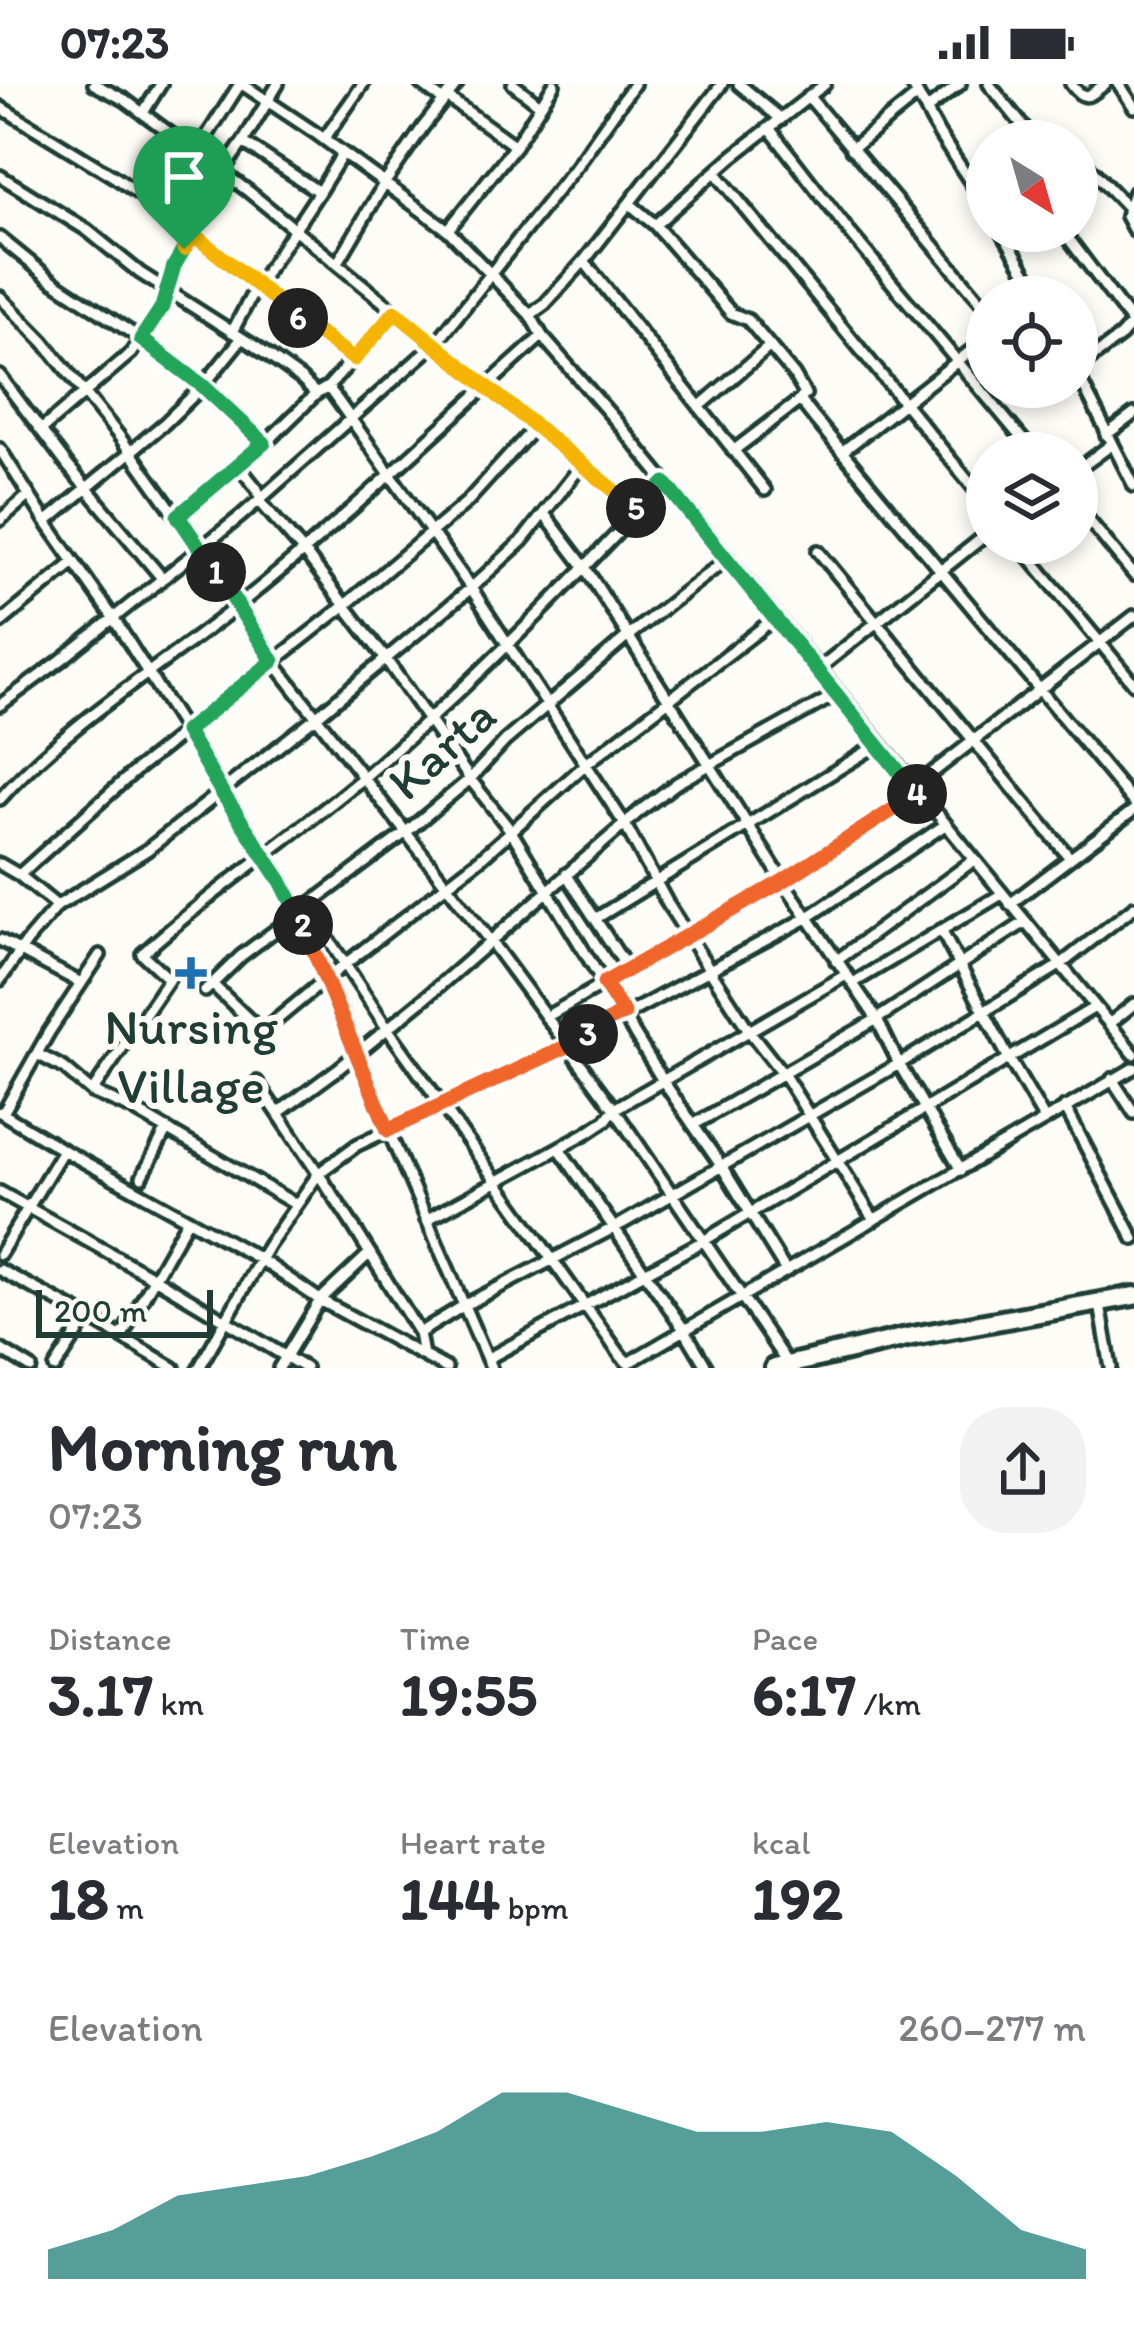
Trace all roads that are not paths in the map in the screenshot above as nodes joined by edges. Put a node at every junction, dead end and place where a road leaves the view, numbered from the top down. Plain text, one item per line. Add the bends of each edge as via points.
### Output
1 (94, 84) edge
2 (161, 84) edge
3 (241, 84) edge
4 (278, 84) edge
5 (363, 84) edge
6 (421, 84) edge
7 (457, 84) edge
8 (513, 84) edge
9 (554, 84) edge
10 (634, 84) edge
11 (722, 84) edge
12 (740, 84) edge
13 (825, 84) edge
14 (960, 84) edge
15 (989, 84) edge
16 (1071, 84) edge
17 (1105, 84) edge
18 (1120, 84) edge
19 (915, 89) edge
20 (809, 97) junction
21 (446, 99) junction
22 (268, 102) junction
23 (540, 105) junction
24 (0, 107) edge
25 (1134, 107) edge
26 (926, 110) junction
27 (143, 113) junction
28 (781, 119) junction
29 (1018, 120) edge
30 (769, 128) junction
31 (324, 139) junction
32 (243, 142) junction
33 (514, 146) junction
34 (850, 148) junction
35 (196, 153) junction
36 (343, 153) junction
37 (222, 171) junction
38 (716, 173) junction
39 (966, 174) edge
40 (1098, 177) edge
41 (5, 179) edge
42 (384, 184) junction
43 (319, 192) junction
44 (1134, 192) edge
45 (0, 194) edge
46 (629, 204) junction
47 (1128, 208) junction
48 (655, 225) junction
49 (184, 226) junction
50 (296, 230) junction
51 (448, 230) junction
52 (1134, 231) edge
53 (194, 235) junction
54 (0, 238) edge
55 (1079, 252) edge
56 (584, 261) junction
57 (338, 264) junction
58 (492, 273) junction
59 (966, 284) edge
60 (256, 287) junction
61 (168, 291) junction
62 (0, 297) edge
63 (395, 312) junction
64 (530, 315) junction
65 (1133, 323) edge
66 (237, 335) junction
67 (542, 336) junction
68 (141, 339) junction
69 (436, 344) junction
70 (770, 346) junction
71 (1098, 354) edge
72 (966, 355) edge
73 (354, 359) junction
74 (959, 361) junction
75 (0, 376) edge
76 (203, 386) junction
77 (486, 386) junction
78 (328, 387) junction
79 (85, 394) junction
80 (316, 394) junction
81 (800, 400) junction
82 (905, 403) junction
83 (699, 407) junction
84 (1094, 408) edge
85 (1134, 415) edge
86 (350, 420) junction
87 (535, 427) junction
88 (41, 430) junction
89 (1017, 432) edge
90 (1109, 440) junction
91 (264, 443) junction
92 (1098, 450) edge
93 (733, 451) junction
94 (843, 451) junction
95 (130, 452) junction
96 (2, 456) edge
97 (238, 465) junction
98 (581, 466) junction
99 (391, 473) junction
100 (966, 478) edge
101 (665, 483) junction
102 (1134, 486) edge
103 (88, 487) junction
104 (765, 490) dead end
105 (29, 495) junction
106 (261, 497) junction
107 (639, 511) junction
108 (545, 515) junction
109 (178, 516) junction
110 (0, 520) edge
111 (46, 522) junction
112 (433, 531) junction
113 (1098, 531) edge
114 (200, 548) junction
115 (304, 551) junction
116 (818, 551) dead end
117 (966, 551) edge
118 (727, 559) junction
119 (74, 562) junction
120 (1035, 564) edge
121 (586, 569) junction
122 (940, 570) junction
123 (1134, 575) edge
124 (161, 578) junction
125 (471, 588) junction
126 (238, 605) junction
127 (344, 605) junction
128 (112, 616) junction
129 (1134, 616) edge
130 (775, 618) junction
131 (877, 621) junction
132 (0, 623) edge
133 (628, 636) junction
134 (1100, 643) junction
135 (508, 644) junction
136 (385, 658) junction
137 (273, 661) junction
138 (817, 670) junction
139 (149, 674) junction
140 (1134, 684) edge
141 (0, 688) edge
142 (1039, 689) junction
143 (837, 694) junction
144 (668, 700) junction
145 (4, 701) edge
146 (546, 706) junction
147 (316, 717) junction
148 (428, 718) junction
149 (186, 731) junction
150 (974, 740) junction
151 (879, 744) junction
152 (586, 764) junction
153 (710, 765) junction
154 (362, 778) junction
155 (470, 779) junction
156 (916, 790) junction
157 (221, 791) junction
158 (0, 799) edge
159 (1134, 807) edge
160 (624, 823) junction
161 (748, 825) junction
162 (946, 825) junction
163 (512, 831) junction
164 (405, 833) junction
165 (264, 854) junction
166 (1070, 858) junction
167 (974, 860) junction
168 (0, 864) edge
169 (566, 874) junction
170 (19, 875) junction
171 (655, 881) junction
172 (783, 881) junction
173 (447, 886) junction
174 (549, 890) junction
175 (1002, 894) junction
176 (1010, 904) junction
177 (57, 906) junction
178 (1134, 907) edge
179 (302, 910) junction
180 (807, 918) junction
181 (595, 919) junction
182 (1025, 922) junction
183 (940, 930) junction
184 (689, 937) junction
185 (0, 940) edge
186 (490, 940) junction
187 (20, 952) junction
188 (100, 955) dead end
189 (836, 961) junction
190 (1060, 965) junction
191 (346, 966) junction
192 (960, 967) junction
193 (710, 970) junction
194 (628, 971) junction
195 (326, 979) junction
196 (849, 979) junction
197 (0, 980) edge
198 (81, 983) junction
199 (604, 983) junction
200 (1134, 1004) edge
201 (1095, 1007) junction
202 (984, 1013) junction
203 (624, 1014) junction
204 (546, 1017) junction
205 (877, 1019) junction
206 (1109, 1024) junction
207 (387, 1028) junction
208 (750, 1031) junction
209 (567, 1046) junction
210 (356, 1053) junction
211 (37, 1054) junction
212 (1134, 1054) edge
213 (1008, 1057) junction
214 (898, 1064) junction
215 (1134, 1068) edge
216 (784, 1075) junction
217 (1112, 1079) junction
218 (256, 1082) dead end
219 (663, 1082) junction
220 (92, 1091) junction
221 (440, 1105) junction
222 (924, 1108) junction
223 (1065, 1108) junction
224 (614, 1109) junction
225 (2, 1113) edge
226 (278, 1113) junction
227 (1134, 1113) edge
228 (808, 1117) junction
229 (1045, 1120) junction
230 (693, 1124) junction
231 (167, 1129) junction
232 (388, 1130) junction
233 (559, 1148) junction
234 (63, 1150) junction
235 (839, 1161) junction
236 (722, 1167) junction
237 (961, 1170) junction
238 (319, 1173) junction
239 (142, 1177) dead end
240 (497, 1181) junction
241 (0, 1192) edge
242 (672, 1195) junction
243 (295, 1204) junction
244 (27, 1208) junction
245 (749, 1212) junction
246 (188, 1220) junction
247 (426, 1220) junction
248 (874, 1220) junction
249 (613, 1228) junction
250 (705, 1240) junction
251 (1134, 1240) edge
252 (370, 1253) junction
253 (0, 1254) edge
254 (553, 1258) junction
255 (260, 1259) junction
256 (0, 1270) edge
257 (786, 1271) junction
258 (644, 1272) junction
259 (156, 1279) junction
260 (743, 1296) junction
261 (320, 1300) junction
262 (1134, 1300) edge
263 (585, 1305) junction
264 (463, 1306) junction
265 (1101, 1310) junction
266 (88, 1317) junction
267 (224, 1320) junction
268 (685, 1331) junction
269 (419, 1333) junction
270 (121, 1337) junction
271 (0, 1349) edge
272 (423, 1355) junction
273 (286, 1357) junction
274 (489, 1363) edge
275 (843, 1363) edge
276 (630, 1365) edge
277 (788, 1367) edge
278 (32, 1368) edge
279 (55, 1368) edge
280 (174, 1368) edge
281 (199, 1368) edge
282 (279, 1368) edge
283 (305, 1368) edge
284 (446, 1368) edge
285 (707, 1368) edge
286 (1111, 1368) edge

1 - 27 street
2 - 27 street
3 - 22 street
3 - 35 street
4 - 22 street
5 - 31 street
6 - 21 street
7 - 21 street
8 - 23 street
9 - 23 street
10 - 58 street
11 - 46 street
12 - 28 street
13 - 20 street
14 - 26 street
15 - 29 street
16 - 17 street via 1084,96
18 - 25 street
19 - 26 street
19 - 34 street
20 - 28 street
20 - 34 street
21 - 33 street
21 - 42 street
22 - 31 street
22 - 32 street
23 - 33 street
24 - 49 street
26 - 39 street
27 - 35 street
28 - 30 street
30 - 38 street
30 - 74 street
31 - 36 street
32 - 37 street
32 - 43 street
33 - 51 street
34 - 59 street
35 - 37 street
36 - 42 street
36 - 43 street
37 - 49 street
37 - 50 street
38 - 48 street
38 - 82 street
40 - 47 street
41 - 45 street
41 - 61 street
42 - 51 street
42 - 57 street
43 - 50 street
44 - 47 street
46 - 48 street
46 - 56 street
47 - 52 street
48 - 70 street
49 - 53 street
50 - 57 street
50 - 60 street
51 - 58 street
53 - 60 street
53 - 61 street
54 - 68 street
55 - 65 street
56 - 64 street
56 - 83 street
57 - 63 street
58 - 64 street
58 - 69 street
60 - 66 street
60 - 73 street
61 - 66 street
61 - 68 street
62 - 79 street
63 - 69 street
63 - 73 street
64 - 67 street
65 - 71 street
66 - 76 street
66 - 80 street
67 - 77 street
67 - 101 street
68 - 76 street
68 - 79 street
69 - 77 street
69 - 86 street
70 - 81 street via 802,388
70 - 83 street
72 - 74 street
73 - 78 street
74 - 82 street
74 - 89 street
75 - 88 street
76 - 91 street
76 - 95 street
77 - 87 street
77 - 99 street
78 - 80 street
78 - 86 street
79 - 88 street
79 - 95 street
80 - 91 street
81 - 93 street
81 - 94 street
82 - 94 street
82 - 100 street
83 - 93 street
84 - 90 street
85 - 90 street
86 - 99 street
86 - 106 street
87 - 98 street
87 - 112 street
88 - 103 street
90 - 92 street
90 - 102 street
91 - 97 street
93 - 104 street
94 - 122 street
95 - 103 street
95 - 109 street
96 - 105 street
97 - 106 street
97 - 109 street
98 - 107 street
98 - 108 street
99 - 112 street
99 - 115 street
101 - 107 street
101 - 118 street
103 - 111 street
103 - 124 street
105 - 110 street
105 - 111 street
106 - 114 street
106 - 115 street
107 - 121 street
108 - 121 street
108 - 125 street
109 - 114 street
111 - 119 street
112 - 125 street
112 - 127 street
113 - 123 street
114 - 124 street
114 - 126 street
115 - 126 street
115 - 127 street
116 - 131 street
117 - 122 street
118 - 130 street
118 - 133 street, Karta
119 - 128 street
119 - 132 street
120 - 134 street
121 - 133 street
121 - 135 street
122 - 131 street
122 - 142 street
124 - 128 street
125 - 135 street
125 - 136 street
126 - 137 street
126 - 139 street
127 - 136 street
127 - 137 street
128 - 139 street
128 - 145 street
129 - 134 street
130 - 138 street
130 - 144 street
131 - 138 street
131 - 150 street
133 - 144 street
133 - 146 street, Karta
134 - 140 street
134 - 142 street
135 - 146 street
135 - 148 street
136 - 147 street
136 - 148 street
137 - 147 street
137 - 149 street
138 - 143 street
139 - 149 street
139 - 158 street
141 - 145 street
142 - 150 street
142 - 159 street
143 - 151 street
143 - 153 street
144 - 152 street
144 - 153 street
146 - 152 street
146 - 155 street, Karta
147 - 154 street
147 - 157 street
148 - 154 street
148 - 155 street
149 - 157 street
149 - 170 street
150 - 156 street
150 - 166 street
151 - 156 street
151 - 161 street
152 - 160 street
152 - 163 street
153 - 160 street
153 - 161 street
154 - 164 street
154 - 165 street
155 - 163 street
155 - 164 street, Karta
156 - 162 street
156 - 172 street
157 - 165 street
157 - 177 street
159 - 166 street
160 - 169 street
160 - 171 street
161 - 171 street
161 - 172 street
162 - 167 street
162 - 180 street
163 - 173 street
163 - 174 street
164 - 173 street
164 - 179 street, Karta
165 - 179 street
165 - 220 street via 142,954 170,980
166 - 176 street
167 - 175 street
167 - 189 street
168 - 170 street
169 - 174 street
169 - 181 street
170 - 177 street
171 - 181 street
171 - 184 street
172 - 180 street
172 - 184 street
173 - 186 street
173 - 191 street
174 - 186 street
174 - 199 street
175 - 176 street
175 - 183 street
176 - 182 street
177 - 187 street
178 - 190 street
179 - 191 street
179 - 195 street
179 - 195 street, Karta via 209,988 259,1034
180 - 189 street
180 - 193 street
181 - 194 street
182 - 190 street
182 - 192 street
183 - 192 street
183 - 196 street
184 - 193 street
184 - 194 street
185 - 187 street
186 - 204 street
186 - 207 street
187 - 197 street
187 - 198 street
188 - 198 street
189 - 196 street
190 - 201 street
190 - 202 street
191 - 195 street
191 - 207 street
192 - 202 street
192 - 205 street
193 - 203 street
193 - 208 street
194 - 199 street
195 - 210 street
196 - 205 street
196 - 208 street
198 - 211 street
199 - 203 street
199 - 204 street
200 - 206 street
201 - 206 street
201 - 213 street
202 - 213 street
202 - 214 street
203 - 209 street
203 - 219 street
204 - 209 street
205 - 214 street
205 - 216 street
206 - 212 street
207 - 210 street
207 - 221 street
208 - 216 street
208 - 219 street
209 - 221 street
209 - 224 street
210 - 226 street
210 - 232 street
211 - 220 street
211 - 225 street
213 - 222 street
213 - 229 street
214 - 222 street
214 - 228 street
215 - 217 street
216 - 228 street
216 - 230 street
217 - 223 street
217 - 227 street
218 - 226 street
219 - 224 street
219 - 230 street
220 - 231 street
221 - 232 street
221 - 240 street
222 - 235 street
222 - 237 street
223 - 229 street
223 - 251 street
224 - 233 street
224 - 242 street
225 - 234 street
226 - 238 street
228 - 235 street
228 - 236 street
229 - 237 street
230 - 236 street
231 - 239 street
231 - 243 street
232 - 238 street
232 - 247 street
233 - 240 street
233 - 249 street
234 - 244 street
234 - 246 street
235 - 245 street
235 - 248 street
236 - 242 street
236 - 245 street
237 - 248 street
238 - 243 street
238 - 252 street
240 - 247 street
240 - 254 street
241 - 244 street
242 - 249 street
242 - 250 street
243 - 255 street
244 - 253 street
244 - 259 street
245 - 250 street
245 - 257 street
246 - 255 street
246 - 259 street
247 - 264 street
248 - 257 street
249 - 254 street
249 - 258 street
250 - 258 street
250 - 260 street
252 - 261 street
252 - 269 street
254 - 263 street
254 - 264 street
255 - 261 street
255 - 267 street
256 - 266 street
257 - 260 street
258 - 263 street
258 - 268 street
259 - 267 street
259 - 270 street
260 - 268 street
260 - 277 street
261 - 272 street
261 - 273 street
262 - 265 highway
262 - 277 highway via 907,1336
263 - 274 street
263 - 276 street
264 - 269 street
264 - 274 street
265 - 275 highway
265 - 286 street
266 - 270 street
266 - 279 street
267 - 273 street
267 - 281 street
268 - 276 street
268 - 285 street
269 - 272 street
270 - 280 street
271 - 278 street
272 - 284 street
273 - 282 street
273 - 283 street
275 - 277 highway

